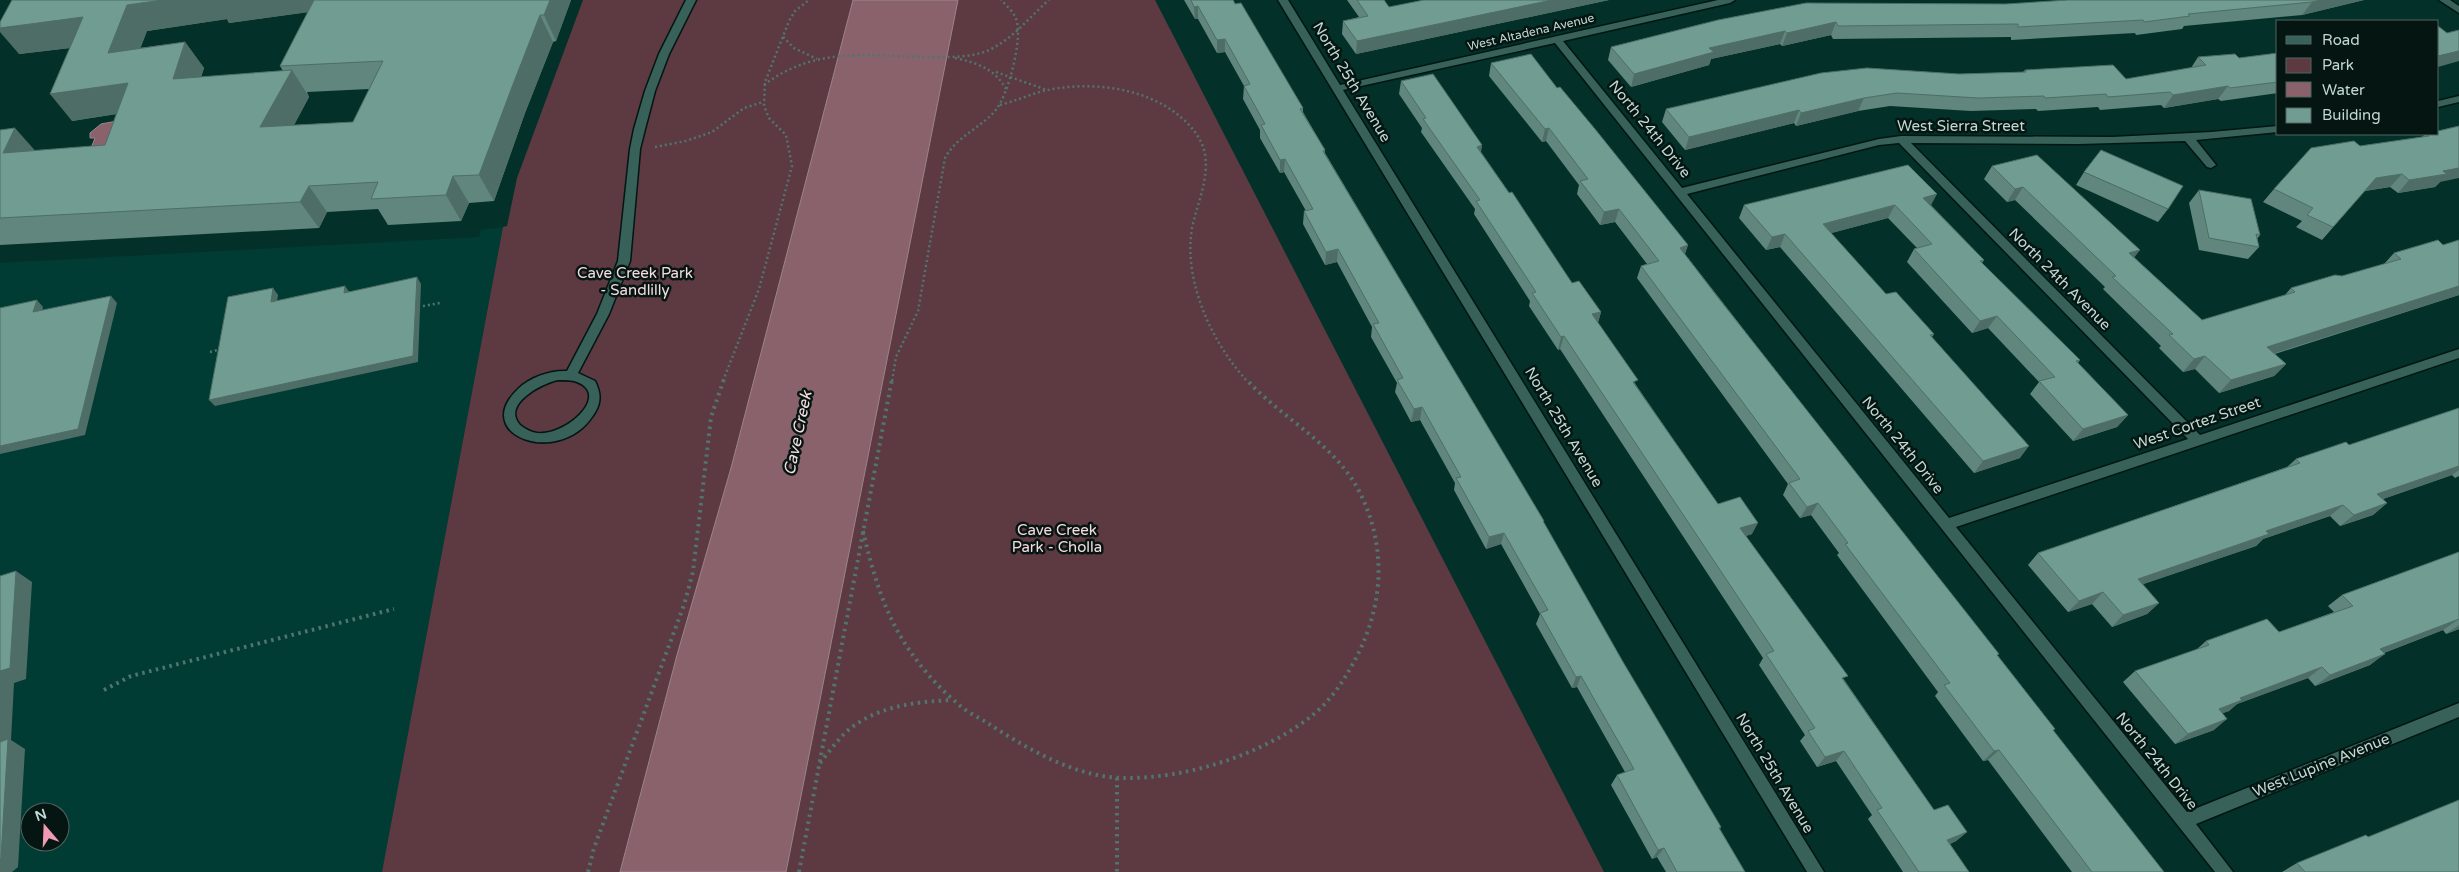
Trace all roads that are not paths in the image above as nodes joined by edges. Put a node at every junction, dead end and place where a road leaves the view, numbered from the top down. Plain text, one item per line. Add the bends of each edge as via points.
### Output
1 (692, 0) edge
2 (1283, 0) edge
3 (1730, 0) edge
4 (2444, 0) edge
5 (2459, 10) edge
6 (1557, 39) junction
7 (1336, 89) junction
8 (2459, 99) edge
9 (2439, 104) edge
10 (2276, 129) edge
11 (1901, 139) junction
12 (2189, 139) junction
13 (2211, 165) dead end
14 (1680, 192) junction
15 (2459, 353) edge
16 (571, 374) junction
17 (2198, 440) junction
18 (1946, 525) junction
19 (2459, 710) edge
20 (2184, 821) junction
21 (1816, 872) edge
22 (2225, 872) edge

1 - 16 street via 659,64 635,149 624,262 603,314
2 - 7 street, North 25th Avenue
3 - 6 street, West Altadena Avenue
4 - 5 street
6 - 7 street, West Altadena Avenue
6 - 14 street, North 24th Drive
7 - 21 street, North 25th Avenue
8 - 9 street
10 - 12 street, West Sierra Street
11 - 12 street, West Sierra Street via 2106,142
11 - 14 street, West Sierra Street
11 - 17 street, North 24th Avenue
12 - 13 street
14 - 18 street, North 24th Drive
15 - 17 street, West Cortez Street
16 - 16 street via 546,378 523,391 511,409 512,424 518,432 528,437 549,437 582,422 596,402 595,392 591,383
17 - 18 street, West Cortez Street
18 - 20 street, North 24th Drive
19 - 20 street, West Lupine Avenue
20 - 22 street, North 24th Drive

